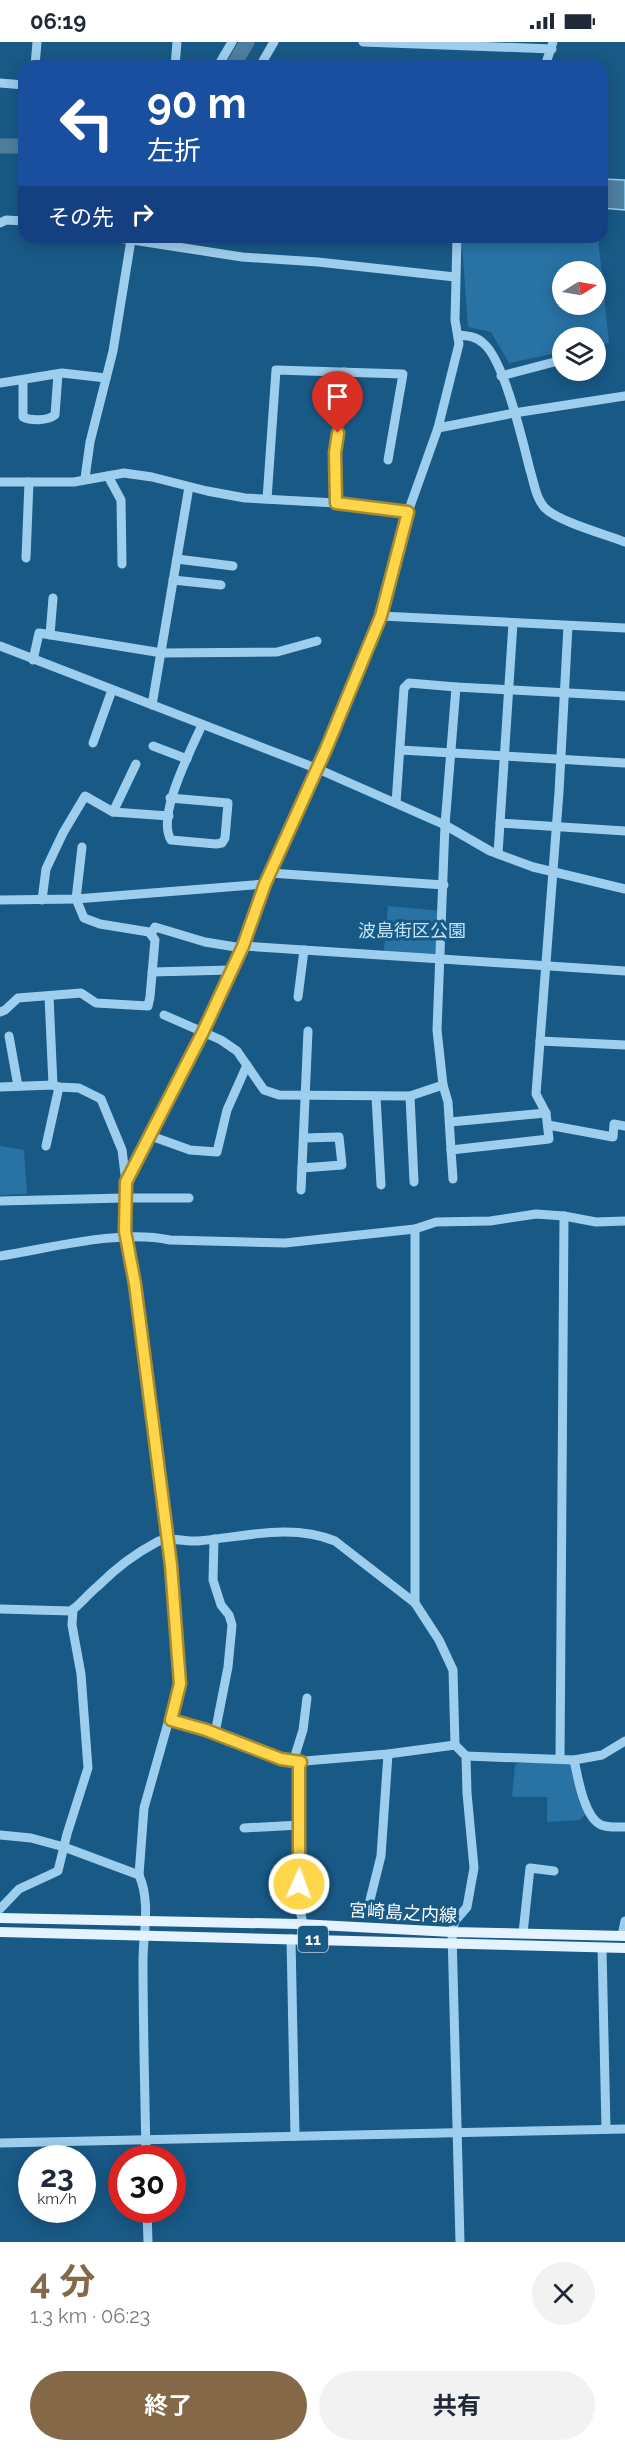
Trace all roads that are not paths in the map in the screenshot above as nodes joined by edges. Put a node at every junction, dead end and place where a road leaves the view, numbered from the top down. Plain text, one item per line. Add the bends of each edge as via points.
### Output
1 (37, 42) edge
2 (177, 42) edge
3 (232, 42) edge
4 (274, 42) edge
5 (363, 42) edge
6 (553, 46) edge
7 (36, 60) edge
8 (176, 60) edge
9 (222, 60) edge
10 (264, 60) edge
11 (547, 60) edge
12 (0, 82) edge
13 (18, 84) edge
14 (18, 221) edge
15 (0, 223) edge
16 (131, 243) edge
17 (151, 243) edge
18 (457, 243) edge
19 (455, 277) junction
20 (458, 335) junction
21 (552, 363) edge
22 (344, 372) junction
23 (58, 374) junction
24 (501, 376) junction
25 (106, 378) junction
26 (23, 381) junction
27 (0, 383) edge
28 (625, 396) edge
29 (514, 413) junction
30 (438, 428) junction
31 (388, 460) dead end
32 (108, 476) junction
33 (85, 478) junction
34 (0, 482) edge
35 (29, 482) junction
36 (189, 487) junction
37 (267, 499) junction
38 (336, 503) junction
39 (408, 512) junction
40 (625, 542) edge
41 (26, 558) dead end
42 (177, 559) junction
43 (122, 564) dead end
44 (233, 566) dead end
45 (174, 580) junction
46 (221, 585) dead end
47 (53, 598) dead end
48 (381, 616) junction
49 (513, 623) junction
50 (568, 626) junction
51 (625, 628) edge
52 (50, 634) junction
53 (317, 641) dead end
54 (0, 646) edge
55 (162, 653) junction
56 (33, 660) junction
57 (456, 687) junction
58 (112, 690) junction
59 (509, 690) junction
60 (564, 692) junction
61 (625, 696) edge
62 (152, 705) junction
63 (202, 726) junction
64 (93, 743) dead end
65 (153, 746) dead end
66 (400, 750) junction
67 (451, 753) junction
68 (504, 756) junction
69 (187, 759) junction
70 (561, 760) junction
71 (625, 763) edge
72 (135, 764) dead end
73 (318, 769) junction
74 (170, 798) junction
75 (396, 804) junction
76 (112, 812) junction
77 (169, 816) junction
78 (500, 823) junction
79 (445, 825) junction
80 (556, 827) junction
81 (625, 831) edge
82 (82, 847) dead end
83 (498, 854) junction
84 (553, 872) junction
85 (270, 873) junction
86 (265, 884) junction
87 (444, 885) junction
88 (625, 888) edge
89 (76, 899) junction
90 (0, 900) edge
91 (42, 900) junction
92 (151, 934) junction
93 (242, 947) junction
94 (304, 950) junction
95 (440, 960) junction
96 (546, 966) junction
97 (231, 970) junction
98 (625, 971) edge
99 (152, 972) junction
100 (49, 996) junction
101 (298, 997) dead end
102 (0, 1012) edge
103 (164, 1015) dead end
104 (308, 1031) dead end
105 (203, 1032) junction
106 (9, 1036) dead end
107 (540, 1041) junction
108 (625, 1045) edge
109 (247, 1065) junction
110 (443, 1085) junction
111 (18, 1086) junction
112 (56, 1086) junction
113 (0, 1087) edge
114 (305, 1095) junction
115 (410, 1096) junction
116 (376, 1097) junction
117 (546, 1113) junction
118 (450, 1122) junction
119 (548, 1125) junction
120 (625, 1126) edge
121 (151, 1137) junction
122 (304, 1138) junction
123 (46, 1146) dead end
124 (451, 1149) junction
125 (302, 1168) junction
126 (453, 1179) dead end
127 (126, 1182) junction
128 (414, 1182) dead end
129 (381, 1185) dead end
130 (301, 1190) dead end
131 (124, 1198) junction
132 (189, 1198) dead end
133 (0, 1201) edge
134 (564, 1216) junction
135 (625, 1221) edge
136 (415, 1229) junction
137 (128, 1237) junction
138 (0, 1256) edge
139 (168, 1539) junction
140 (214, 1539) junction
141 (415, 1603) junction
142 (0, 1609) edge
143 (73, 1609) junction
144 (308, 1698) dead end
145 (171, 1720) junction
146 (215, 1733) junction
147 (625, 1741) edge
148 (455, 1745) junction
149 (388, 1754) junction
150 (466, 1756) junction
151 (560, 1759) junction
152 (574, 1760) junction
153 (297, 1762) junction
154 (300, 1825) junction
155 (625, 1827) edge
156 (244, 1828) dead end
157 (0, 1835) edge
158 (64, 1847) junction
159 (554, 1872) dead end
160 (139, 1875) junction
161 (370, 1900) dead end
162 (0, 1909) edge
163 (0, 1918) edge
164 (625, 1921) edge
165 (145, 1922) junction
166 (303, 1924) junction
167 (0, 1932) edge
168 (452, 1932) junction
169 (523, 1933) junction
170 (144, 1935) junction
171 (624, 1936) edge
172 (291, 1939) junction
173 (453, 1944) junction
174 (602, 1948) junction
175 (625, 1948) edge
176 (606, 2129) junction
177 (625, 2129) edge
178 (456, 2133) junction
179 (295, 2136) junction
180 (146, 2139) junction
181 (0, 2143) edge
182 (146, 2145) edge
183 (147, 2223) edge
184 (148, 2242) edge
185 (460, 2242) edge

1 - 7 street
2 - 8 street
3 - 9 street
4 - 10 street
5 - 6 street
6 - 11 street
12 - 13 street
14 - 15 street
16 - 25 street
17 - 19 street via 242,257
18 - 19 street
19 - 20 street
20 - 24 street via 485,343
20 - 30 street
21 - 24 street
22 - 31 street via 403,374
22 - 37 street via 276,370
22 - 38 street via 335,453
23 - 25 street
23 - 26 street
23 - 26 street via 55,415 50,418 23,417
24 - 29 street
25 - 33 street
26 - 27 street
28 - 29 street
29 - 30 street
29 - 40 street via 537,496 546,509
30 - 39 street
32 - 33 street
32 - 36 street via 124,473
32 - 43 street via 121,500
33 - 35 street via 75,482
34 - 35 street
35 - 41 street
36 - 37 street
36 - 42 street
37 - 38 street
38 - 39 street
39 - 48 street
42 - 44 street
42 - 45 street
45 - 46 street
45 - 55 street
47 - 52 street
48 - 49 street
48 - 73 street
49 - 50 street
49 - 59 street
50 - 51 street
50 - 60 street
52 - 55 street
52 - 56 street via 39,633
53 - 55 street via 277,652
54 - 56 street
55 - 62 street
56 - 58 street
57 - 59 street
57 - 66 street via 409,683 404,688
57 - 67 street
58 - 62 street
58 - 64 street
59 - 60 street
59 - 68 street
60 - 61 street
60 - 70 street
62 - 63 street
63 - 69 street
63 - 73 street
65 - 69 street
66 - 67 street
66 - 75 street
67 - 68 street
67 - 79 street
68 - 70 street
68 - 78 street
69 - 74 street
70 - 71 street
70 - 80 street
72 - 76 street
73 - 75 street
73 - 85 street
74 - 77 street
74 - 77 street via 228,803 225,838 216,844 171,840 167,833
75 - 79 street
76 - 77 street
76 - 91 street via 85,796 46,869
78 - 80 street
78 - 83 street
79 - 83 street
79 - 87 street
80 - 81 street
80 - 84 street
82 - 89 street
83 - 84 street
84 - 88 street
84 - 96 street
85 - 86 street
85 - 87 street
86 - 89 street
86 - 93 street
87 - 95 street
89 - 91 street
89 - 92 street via 84,918
90 - 91 street
92 - 93 street via 155,927 205,942
92 - 99 street via 155,940
93 - 94 street
93 - 97 street
94 - 95 street
94 - 101 street
95 - 96 street
95 - 110 street via 437,1030
96 - 98 street
96 - 107 street
97 - 99 street
97 - 105 street
99 - 100 street via 148,1006 96,1003 81,993
100 - 102 street via 18,998
100 - 112 street
103 - 105 street
104 - 114 street
105 - 109 street via 237,1051
105 - 121 street
106 - 111 street
107 - 108 street
107 - 117 street via 536,1094
109 - 114 street via 264,1090 279,1095
109 - 121 street via 227,1110 217,1152 190,1150
110 - 115 street
110 - 118 street
111 - 112 street
111 - 113 street
112 - 123 street
112 - 127 street via 79,1088 101,1099 122,1150
114 - 116 street
114 - 122 street
115 - 116 street
115 - 128 street
116 - 129 street
117 - 118 street
117 - 119 street
118 - 124 street
119 - 120 street via 613,1137 614,1124
119 - 124 street via 549,1139
121 - 127 street
122 - 125 street
122 - 125 street via 339,1137 342,1165
124 - 126 street
125 - 130 street
127 - 131 street
131 - 132 street
131 - 133 street
131 - 137 street
134 - 135 street via 596,1222
134 - 136 street via 536,1214 490,1221 436,1222
134 - 151 street
136 - 137 street via 265,1244
136 - 141 street
137 - 138 street
137 - 139 street
139 - 140 street
139 - 143 street via 136,1555
139 - 145 street via 180,1684
140 - 141 street via 268,1533 324,1537 345,1548
140 - 146 street via 213,1580 232,1624
141 - 148 street via 453,1670
142 - 143 street
143 - 158 street via 88,1768
144 - 153 street
145 - 146 street
145 - 160 street via 144,1808
146 - 153 street
147 - 152 street via 602,1755
148 - 149 street
148 - 150 street
149 - 153 street
149 - 161 street via 381,1856
150 - 151 street
150 - 168 street via 474,1868 467,1908 454,1921
151 - 152 street
152 - 155 street via 583,1797 594,1820 604,1826
153 - 154 street
154 - 156 street
154 - 166 street via 298,1900
157 - 158 street
158 - 160 street
158 - 162 street via 58,1871 19,1889
159 - 169 street via 530,1868
160 - 165 street via 145,1894
163 - 165 main road, 宮崎島之内線 / 11
164 - 171 street
165 - 166 main road, 宮崎島之内線 / 11
165 - 170 street
166 - 168 main road, 宮崎島之内線 / 11
167 - 170 main road, 宮崎島之内線 / 11
168 - 169 main road, 宮崎島之内線 / 11
168 - 173 street
169 - 171 main road, 宮崎島之内線 / 11
170 - 172 main road, 宮崎島之内線 / 11
170 - 180 street
172 - 173 main road, 宮崎島之内線 / 11
172 - 179 street
173 - 174 main road, 宮崎島之内線 / 11
173 - 178 street
174 - 175 main road, 宮崎島之内線 / 11
174 - 176 street
176 - 177 street
176 - 178 street
178 - 179 street
178 - 185 street
179 - 180 street
180 - 181 street
180 - 182 street
183 - 184 street

